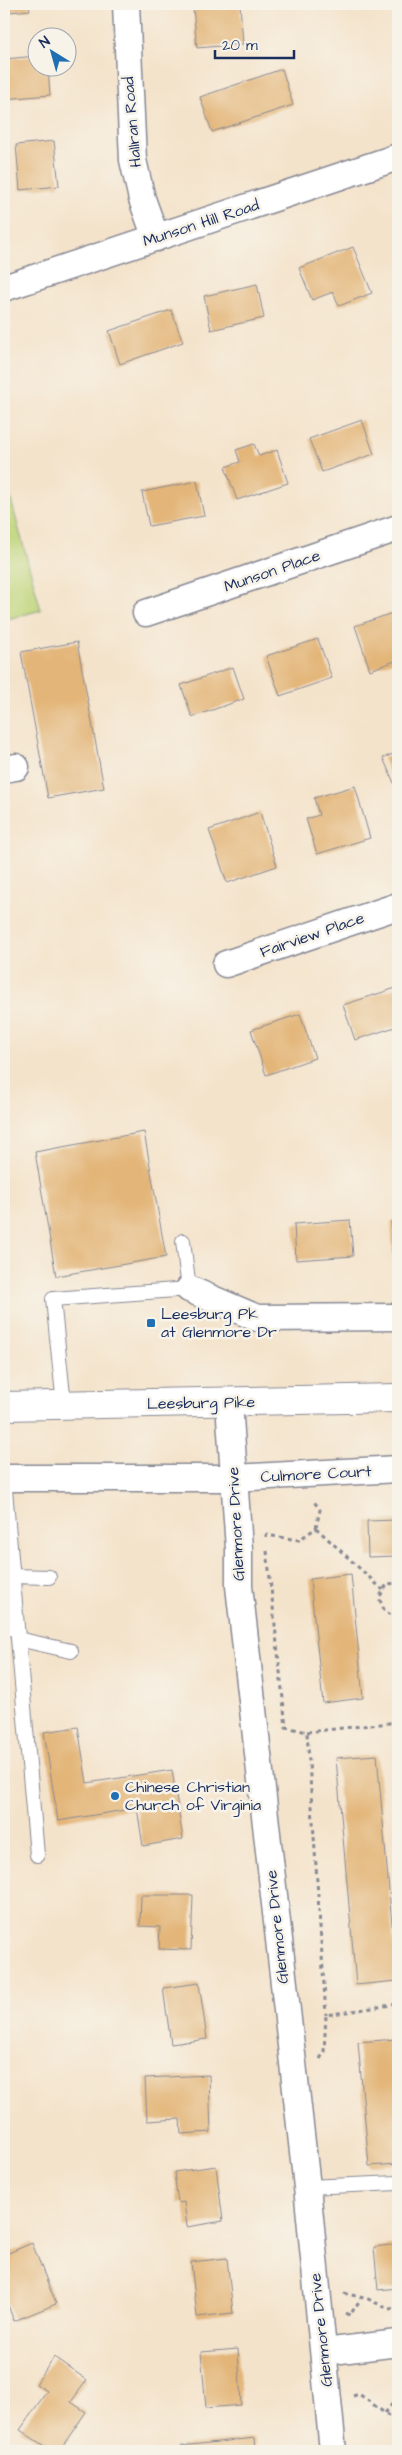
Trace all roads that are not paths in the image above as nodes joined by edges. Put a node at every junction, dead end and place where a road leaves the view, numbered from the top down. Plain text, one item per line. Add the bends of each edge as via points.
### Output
1 (126, 4) edge
2 (398, 157) edge
3 (156, 238) junction
4 (4, 288) edge
5 (398, 528) edge
6 (146, 613) dead end
7 (398, 906) edge
8 (226, 964) dead end
9 (182, 1241) dead end
10 (189, 1289) junction
11 (398, 1317) edge
12 (398, 1398) edge
13 (229, 1402) junction
14 (64, 1405) junction
15 (4, 1406) edge
16 (398, 1470) edge
17 (4, 1478) edge
18 (233, 1478) junction
19 (7, 1546) edge
20 (12, 1576) junction
21 (49, 1577) dead end
22 (13, 1632) edge
23 (72, 1651) dead end
24 (37, 1855) dead end
25 (398, 2183) edge
26 (307, 2187) junction
27 (398, 2343) edge
28 (324, 2352) junction
29 (333, 2451) edge

1 - 3 street, Hallran Road via 133,160
2 - 3 street, Munson Hill Road
3 - 4 street, Munson Hill Road
5 - 6 street, Munson Place
7 - 8 street, Fairview Place
9 - 10 lane
10 - 11 street via 257,1318
10 - 14 lane via 53,1299
12 - 13 main road, Leesburg Pike
13 - 14 main road, Leesburg Pike
13 - 18 street, Glenmore Drive
14 - 15 main road, Leesburg Pike
16 - 18 street, Culmore Court
17 - 18 street, Culmore Court
17 - 19 lane
18 - 26 street, Glenmore Drive via 239,1586
19 - 20 lane
20 - 21 lane
20 - 22 lane
22 - 23 lane
22 - 24 lane
25 - 26 lane
26 - 28 street, Glenmore Drive
27 - 28 street
28 - 29 street, Glenmore Drive

